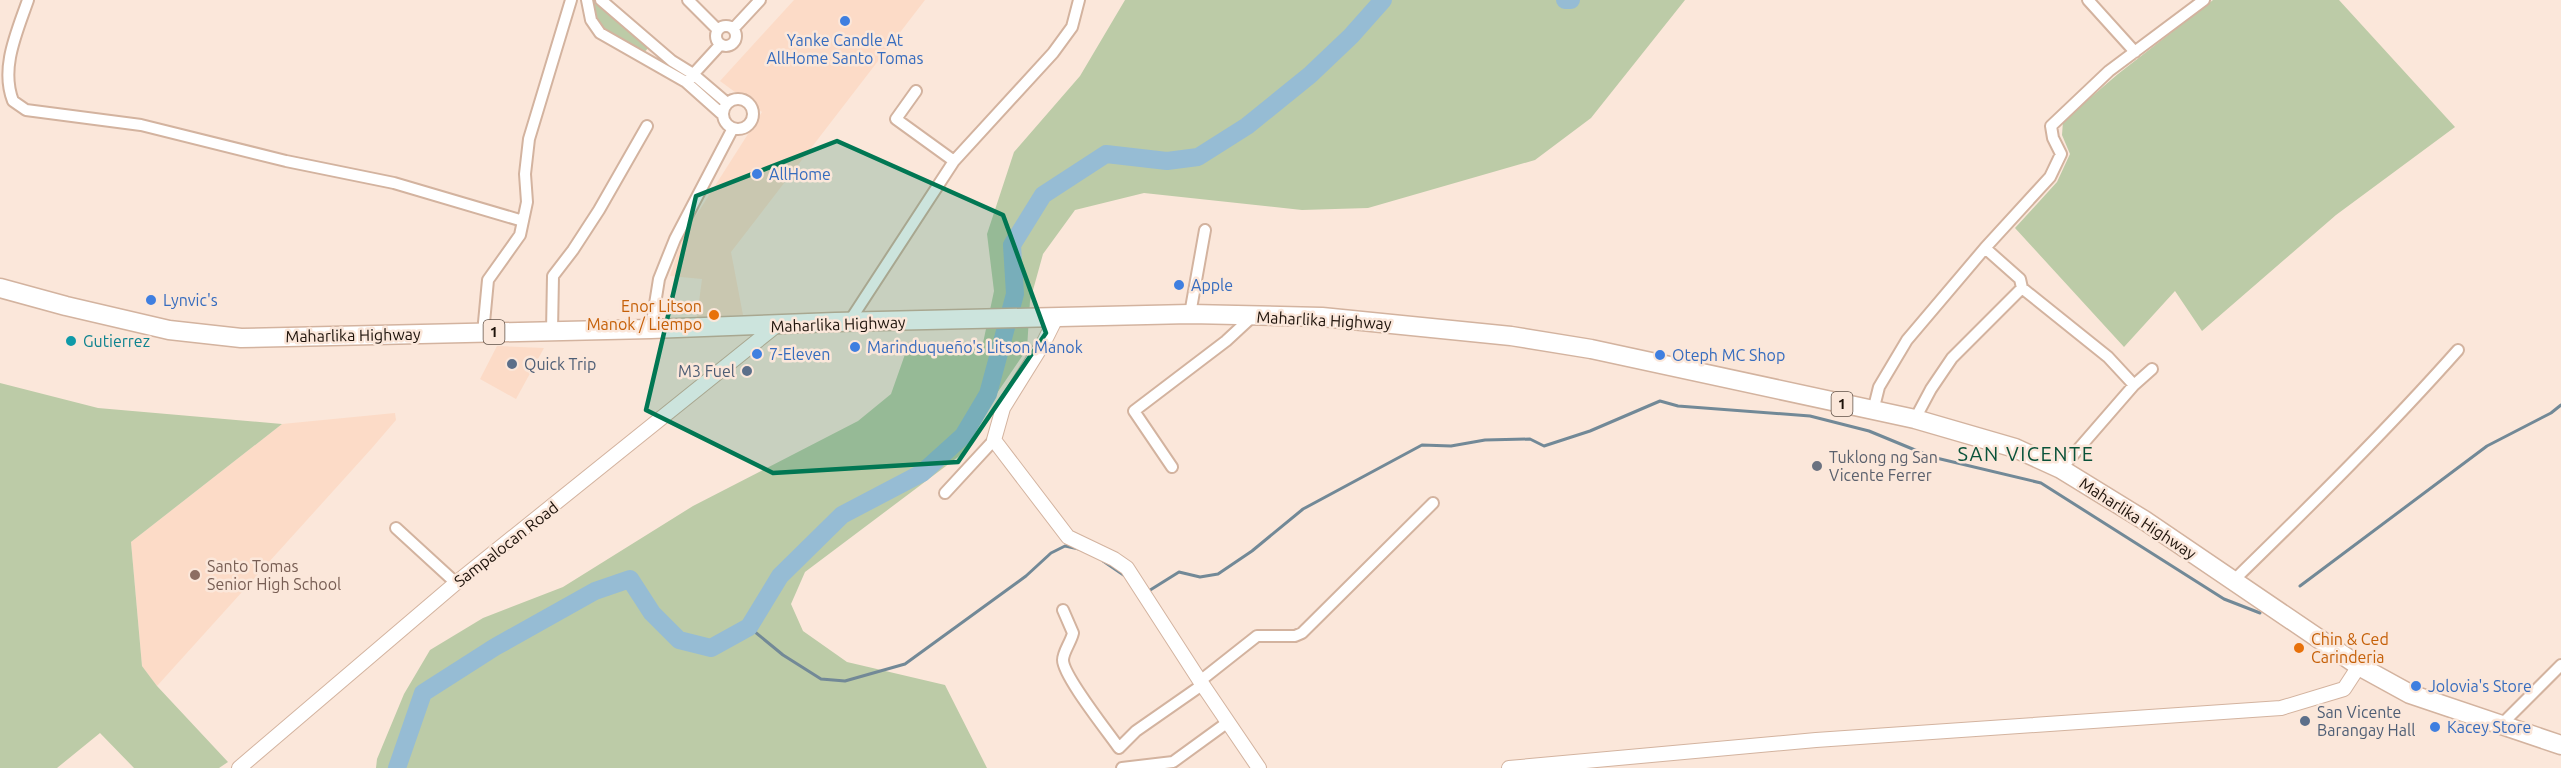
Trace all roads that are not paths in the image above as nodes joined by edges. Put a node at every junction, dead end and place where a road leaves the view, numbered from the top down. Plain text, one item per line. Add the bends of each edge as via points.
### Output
1 (27, 0) edge
2 (572, 0) edge
3 (587, 0) edge
4 (601, 0) edge
5 (759, 0) edge
6 (1079, 0) edge
7 (2088, 0) edge
8 (2204, 0) edge
9 (690, 1) edge
10 (717, 28) junction
11 (734, 28) junction
12 (720, 45) junction
13 (2135, 52) junction
14 (690, 78) junction
15 (916, 91) dead end
16 (727, 103) junction
17 (723, 115) junction
18 (647, 126) dead end
19 (733, 128) junction
20 (954, 161) junction
21 (523, 221) junction
22 (1205, 230) dead end
23 (1985, 248) junction
24 (0, 288) edge
25 (2022, 288) junction
26 (1190, 314) junction
27 (1253, 316) junction
28 (1051, 318) junction
29 (849, 322) junction
30 (777, 326) junction
31 (651, 329) junction
32 (552, 331) junction
33 (483, 333) junction
34 (2458, 350) dead end
35 (2152, 369) dead end
36 (2134, 385) junction
37 (1873, 411) junction
38 (1916, 419) junction
39 (994, 440) junction
40 (1172, 467) dead end
41 (2061, 469) junction
42 (945, 493) dead end
43 (1433, 503) dead end
44 (396, 528) dead end
45 (2233, 581) junction
46 (456, 583) junction
47 (1063, 610) dead end
48 (2561, 665) edge
49 (2359, 666) junction
50 (1201, 683) junction
51 (1228, 722) junction
52 (2500, 726) junction
53 (2561, 745) edge
54 (1555, 765) edge
55 (239, 768) edge
56 (1122, 768) edge
57 (1260, 768) edge
58 (1509, 768) edge

1 - 21 street via 10,53 7,80 13,102 26,110 141,125 394,183
2 - 21 street via 530,139
3 - 14 street via 591,20 600,33
4 - 14 street
5 - 11 street
6 - 20 street via 1072,27 1053,53
7 - 13 street
8 - 13 street
9 - 10 street
10 - 11 street
10 - 12 street via 716,40
11 - 12 street via 734,42
12 - 14 street
13 - 23 street via 2051,126 2061,154 2050,177
14 - 16 street
14 - 17 street
15 - 20 street via 896,119
16 - 17 street
16 - 19 street via 742,99 752,110 748,125
17 - 19 street
18 - 32 street via 599,210 552,276
19 - 31 street via 675,238 659,279
20 - 29 street
21 - 33 street via 520,235 488,280
22 - 26 street
23 - 25 street via 2020,279
23 - 37 street via 1907,340 1879,387
24 - 33 highway, Maharlika Highway / 1 via 169,330 240,338
25 - 36 street via 2108,357
25 - 38 street via 1952,358
26 - 27 highway, Maharlika Highway / 1
26 - 28 highway, Maharlika Highway / 1
27 - 37 highway, Maharlika Highway / 1 via 1322,317 1511,336 1591,349
27 - 40 street via 1134,411
28 - 29 highway, Maharlika Highway / 1
28 - 39 street via 1039,350 1003,408
29 - 30 highway, Maharlika Highway / 1
30 - 31 highway, Maharlika Highway / 1
30 - 46 street, Sampalocan Road
31 - 32 highway, Maharlika Highway / 1
32 - 33 highway, Maharlika Highway / 1
34 - 45 street via 2389,428
35 - 36 street
36 - 41 street
37 - 38 highway, Maharlika Highway / 1
38 - 41 highway, Maharlika Highway / 1 via 1994,440
39 - 42 street
39 - 50 street via 1068,537 1127,568
41 - 45 highway, Maharlika Highway / 1
43 - 50 street via 1302,633 1257,636
44 - 46 street
45 - 49 highway, Maharlika Highway / 1
46 - 55 street, Sampalocan Road
47 - 50 street via 1073,633 1063,657 1065,667 1119,748
48 - 52 street
49 - 52 highway, Maharlika Highway / 1 via 2410,694
49 - 54 street via 2344,689 2281,708 1828,739
50 - 51 street
51 - 56 street via 1173,762
51 - 57 street
52 - 53 highway, Maharlika Highway / 1
54 - 58 street

